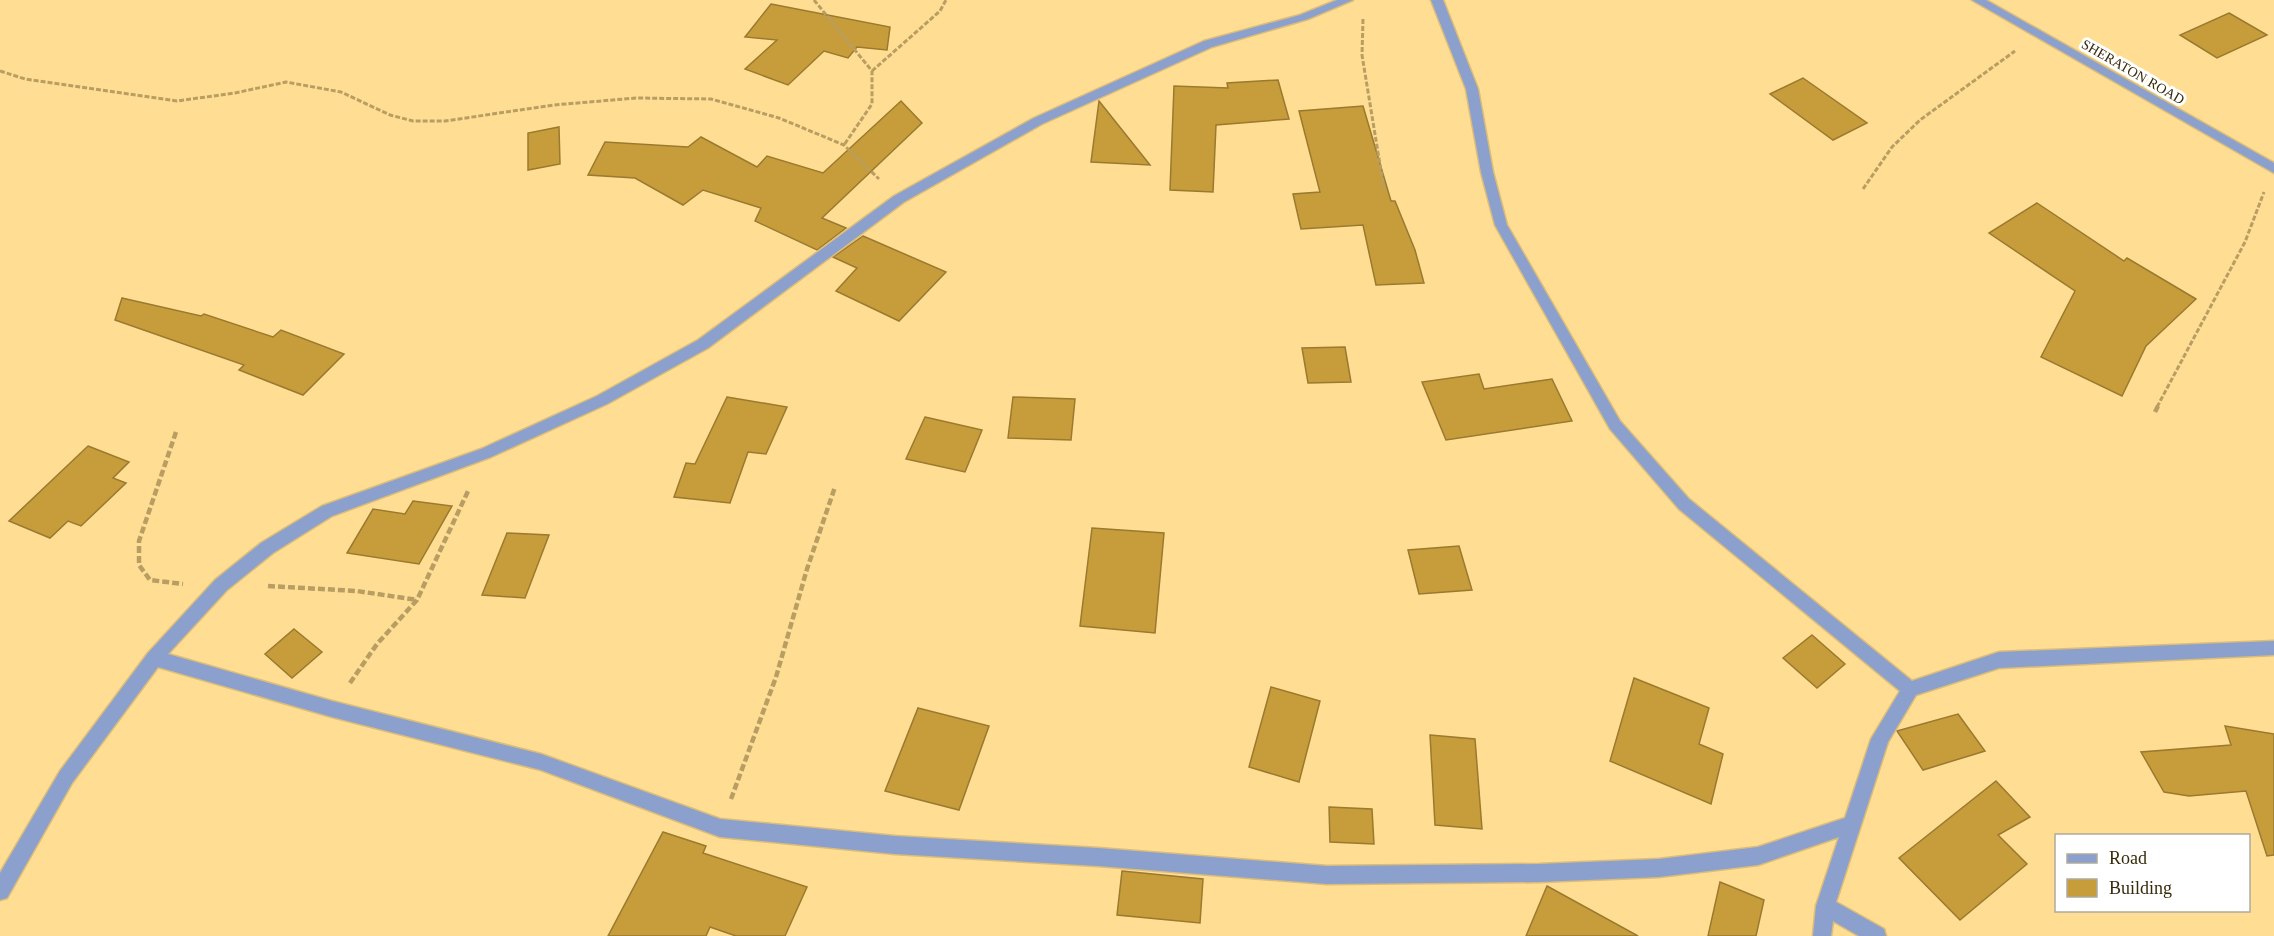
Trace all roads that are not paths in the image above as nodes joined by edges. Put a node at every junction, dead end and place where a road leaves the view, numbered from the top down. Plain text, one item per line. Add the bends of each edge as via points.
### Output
1 (1347, 0) edge
2 (1437, 0) edge
3 (1978, 0) edge
4 (2274, 169) edge
5 (2274, 648) edge
6 (154, 658) junction
7 (1910, 689) junction
8 (1852, 824) junction
9 (0, 891) edge
10 (1825, 906) junction
11 (1822, 936) edge
12 (1877, 936) edge

1 - 6 street via 1304,17 1208,44 1038,121 899,199 703,344 602,400 486,453 327,511 267,548 220,585
2 - 7 street via 1472,89 1486,172 1501,225 1616,425 1684,504
3 - 4 street, SHERATON ROAD
5 - 7 street via 1999,660
6 - 8 street via 332,709 541,762 720,828 895,845 1327,875 1659,868 1758,856
6 - 9 street via 66,777
7 - 8 street via 1880,739
8 - 10 street
10 - 11 street
10 - 12 street

